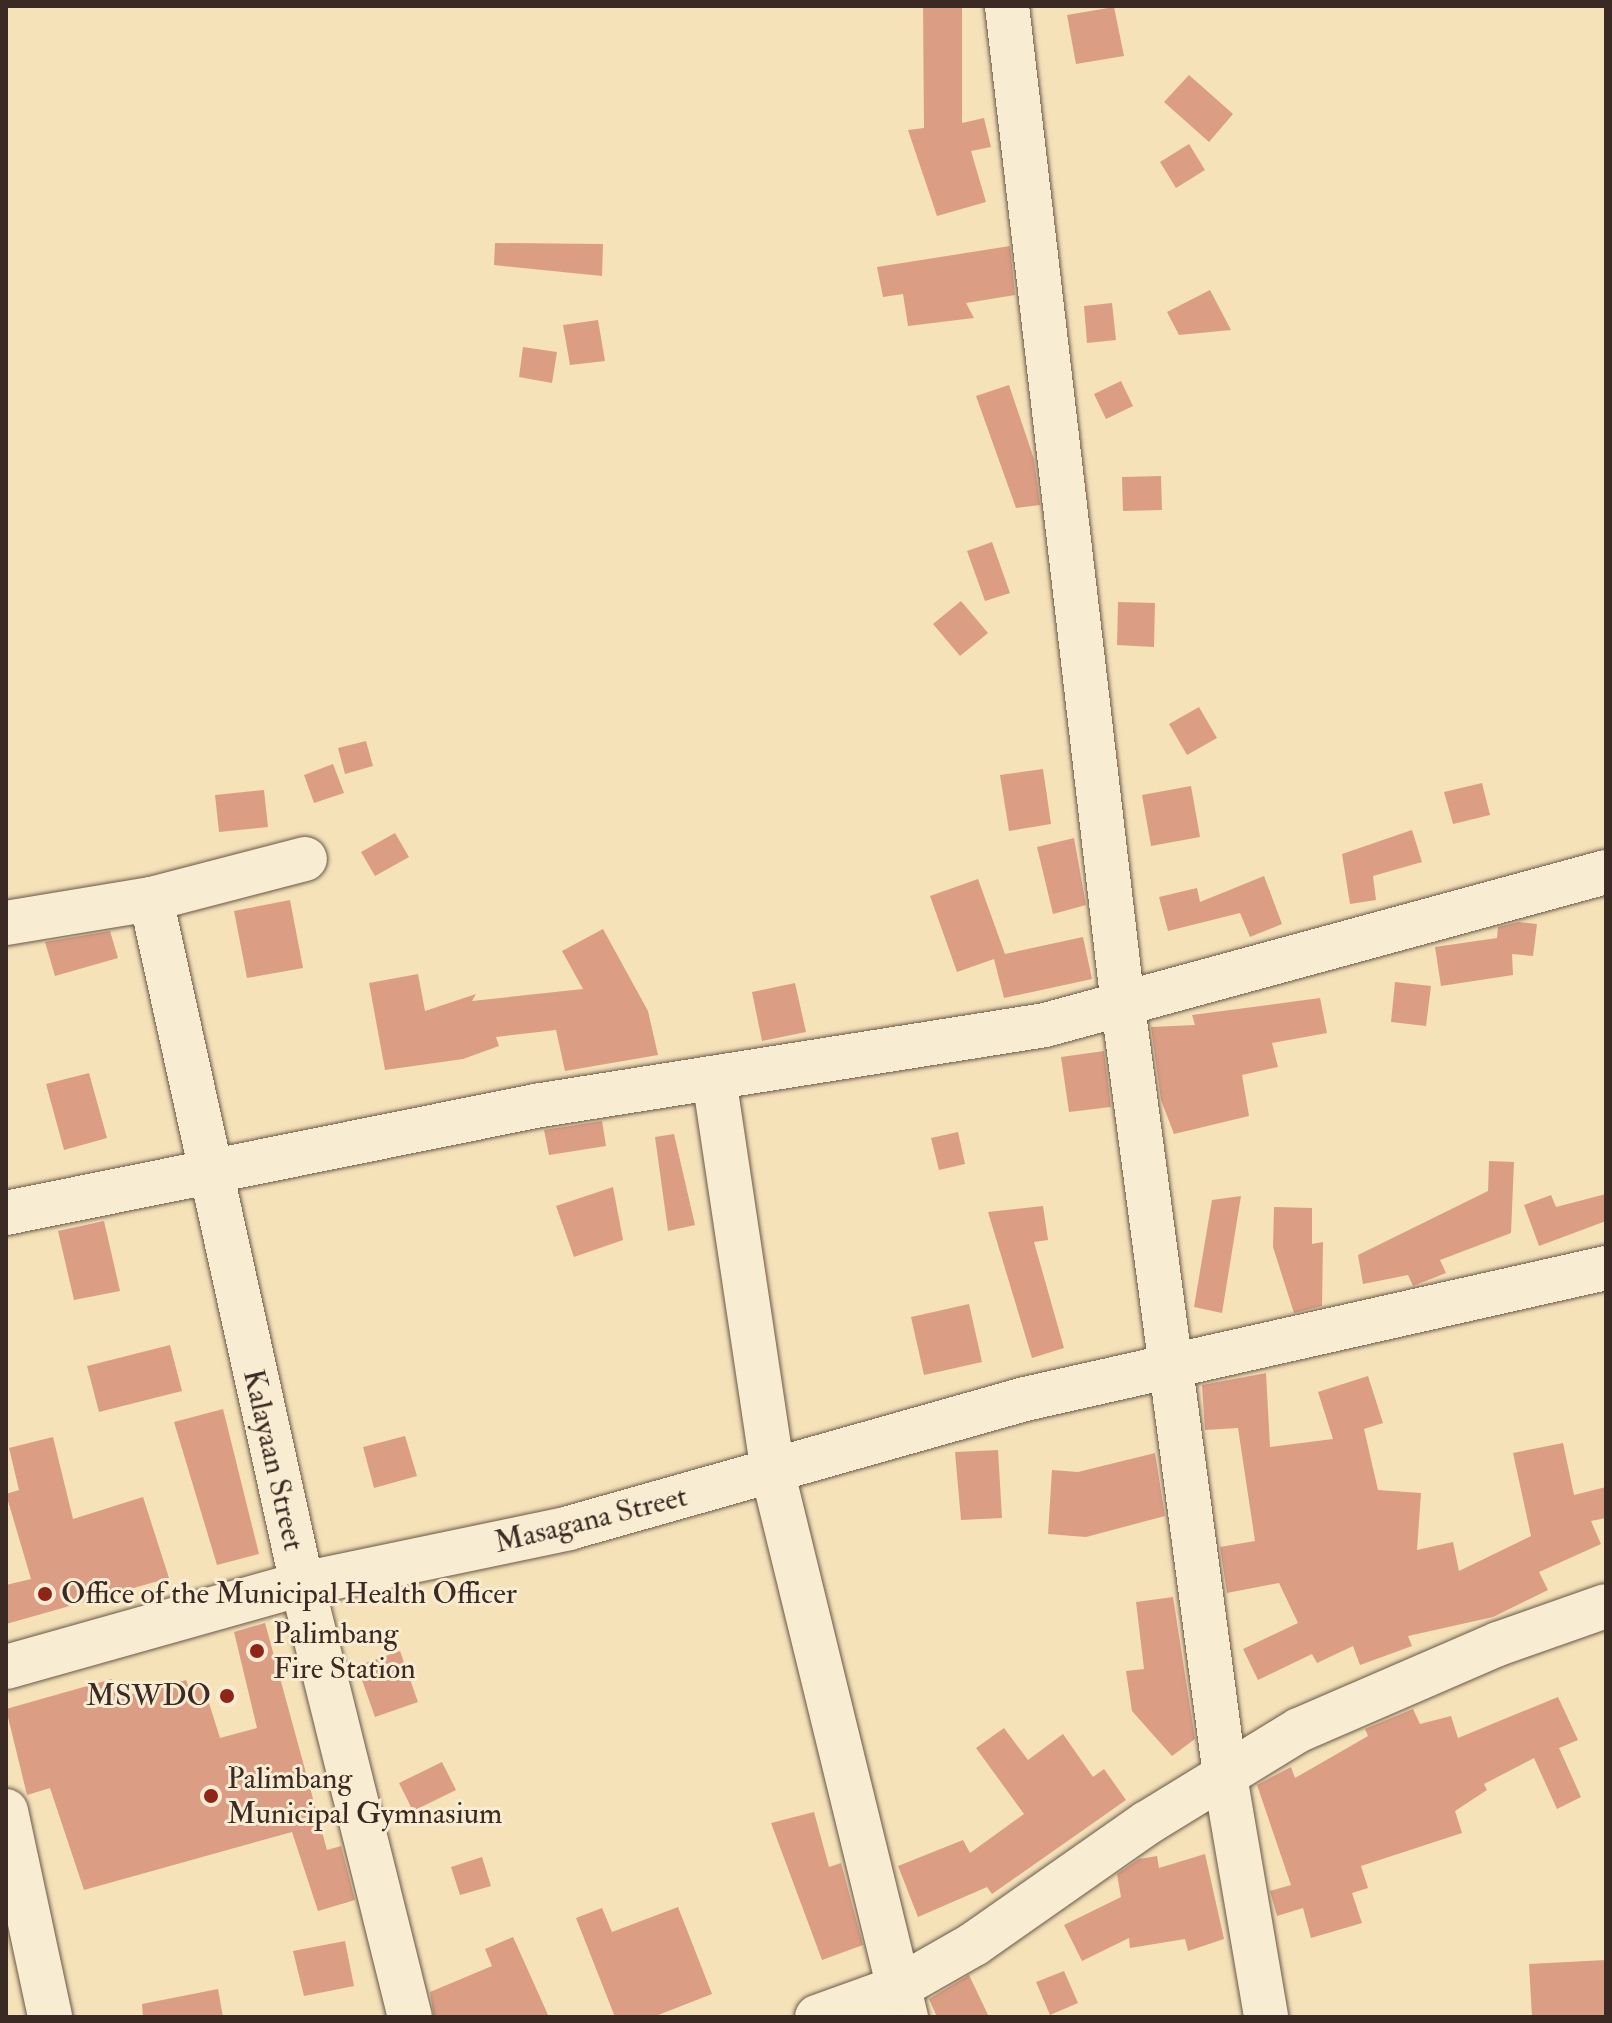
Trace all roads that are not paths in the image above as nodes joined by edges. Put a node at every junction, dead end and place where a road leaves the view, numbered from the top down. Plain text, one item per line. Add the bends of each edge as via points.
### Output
1 (1007, 6) edge
2 (305, 859) dead end
3 (1606, 872) edge
4 (151, 899) junction
5 (6, 923) edge
6 (1123, 1006) junction
7 (714, 1078) junction
8 (206, 1172) junction
9 (6, 1213) edge
10 (1606, 1268) edge
11 (1174, 1365) junction
12 (773, 1474) junction
13 (302, 1584) junction
14 (1606, 1606) edge
15 (6, 1667) edge
16 (1225, 1776) junction
17 (6, 1811) edge
18 (902, 2002) edge
19 (50, 2017) edge
20 (410, 2017) edge
21 (817, 2017) edge
22 (1266, 2017) edge

1 - 6 street
2 - 4 street
3 - 6 street
4 - 5 street
4 - 8 street, Kalayaan Street
6 - 7 street
6 - 11 street
7 - 8 street
7 - 12 street
8 - 9 street
8 - 13 street, Kalayaan Street
10 - 11 street, Masagana Street
11 - 12 street, Masagana Street via 1025,1399
11 - 16 street
12 - 13 street, Masagana Street via 569,1528
12 - 18 street
13 - 15 street, Masagana Street
13 - 20 street, Kalayaan Street
14 - 16 street via 1341,1711
16 - 18 street
16 - 22 street
17 - 19 street
18 - 21 street

